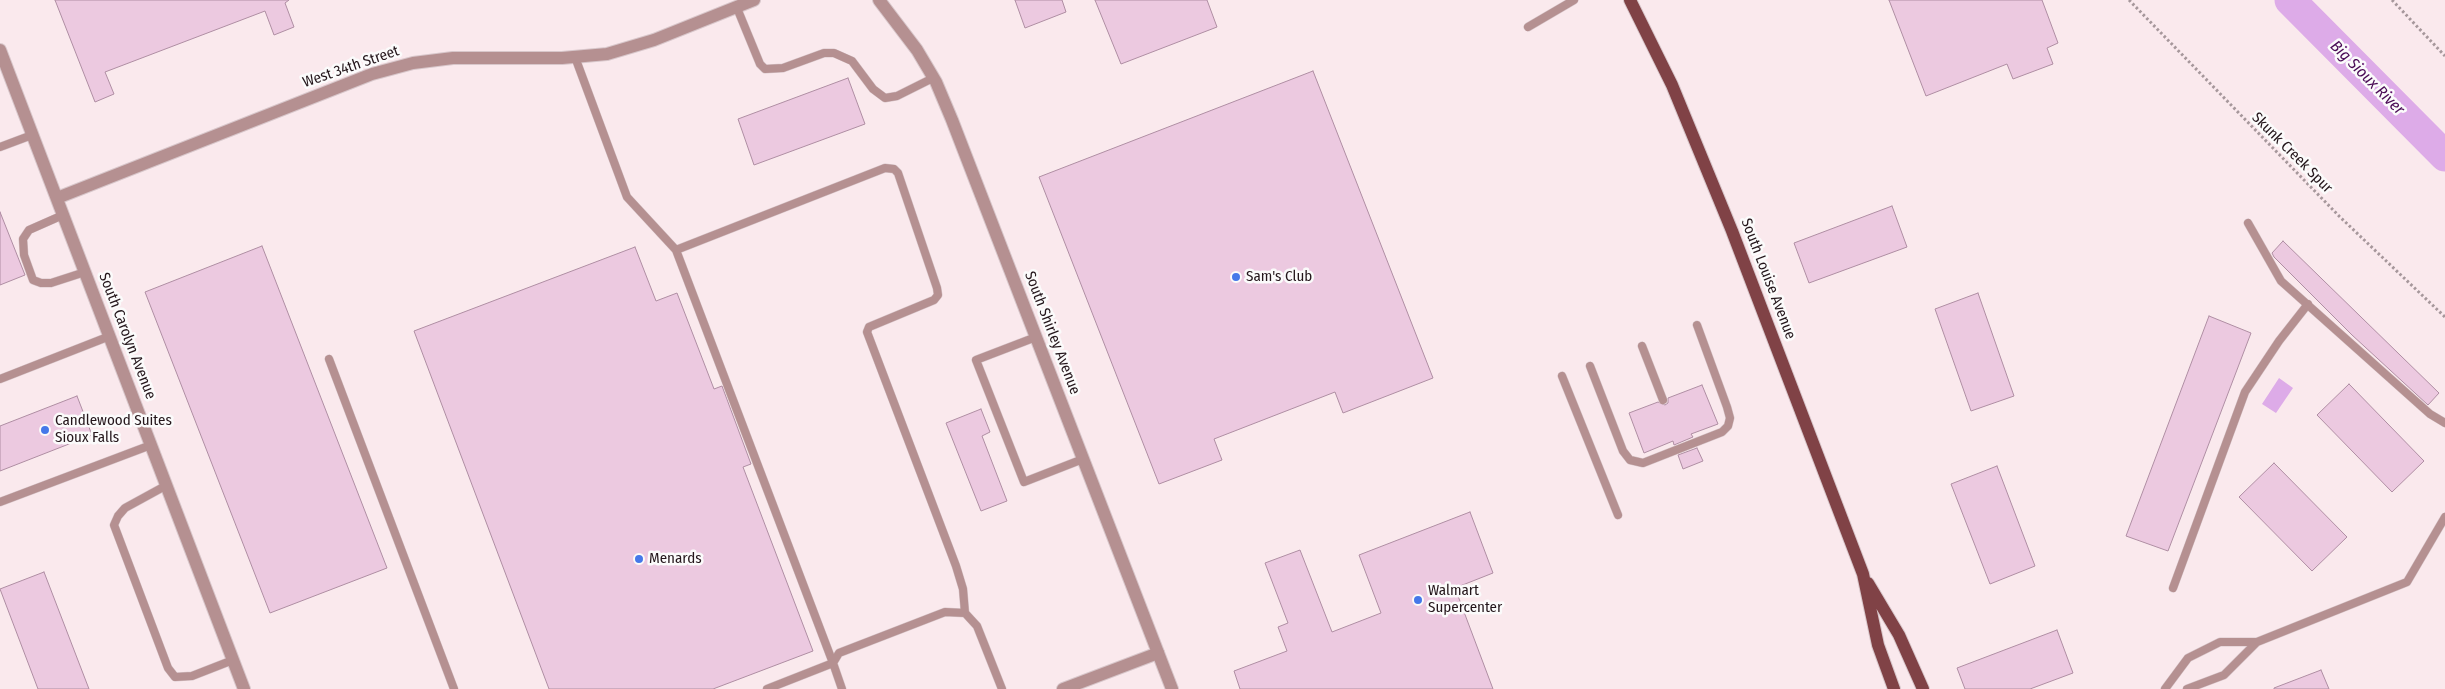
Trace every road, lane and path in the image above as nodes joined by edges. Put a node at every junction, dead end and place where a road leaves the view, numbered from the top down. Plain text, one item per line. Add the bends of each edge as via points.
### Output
1 (754, 0) edge
2 (879, 0) edge
3 (1574, 0) edge
4 (1630, 0) edge
5 (2129, 0) edge
6 (2392, 0) edge
7 (737, 8) junction
8 (1528, 27) dead end
9 (0, 50) edge
10 (2445, 56) edge
11 (575, 57) junction
12 (4, 70) edge
13 (933, 78) junction
14 (32, 135) junction
15 (0, 147) edge
16 (57, 198) junction
17 (63, 215) junction
18 (2248, 223) dead end
19 (676, 250) junction
20 (85, 272) junction
21 (2308, 304) junction
22 (2445, 317) edge
23 (1697, 325) dead end
24 (110, 336) junction
25 (1036, 337) junction
26 (1642, 346) dead end
27 (329, 359) dead end
28 (1590, 366) dead end
29 (1562, 376) dead end
30 (0, 378) edge
31 (1663, 400) dead end
32 (2445, 423) edge
33 (151, 445) junction
34 (1083, 459) junction
35 (166, 486) junction
36 (0, 502) edge
37 (1618, 516) dead end
38 (2445, 517) edge
39 (1863, 574) junction
40 (2173, 588) dead end
41 (965, 613) junction
42 (2256, 642) junction
43 (1158, 653) junction
44 (233, 660) junction
45 (833, 663) junction
46 (244, 689) edge
47 (454, 689) edge
48 (767, 689) edge
49 (842, 689) edge
50 (1002, 689) edge
51 (1063, 689) edge
52 (1172, 689) edge
53 (1894, 689) edge
54 (1923, 689) edge
55 (2165, 689) edge
56 (2187, 689) edge

1 - 7 street, West 34th Street
2 - 13 street, South Shirley Avenue via 917,50
3 - 8 lane
4 - 39 main road, South Louise Avenue via 1672,85 1703,159
5 - 22 path, Skunk Creek Spur via 2332,209
6 - 10 path
7 - 11 street, West 34th Street via 654,40 607,54
7 - 13 lane via 765,69 783,68 824,53 834,53 852,61 873,89 885,98 897,96
9 - 12 street, South Carolyn Avenue
11 - 16 street, West 34th Street via 453,58 413,63 372,74
11 - 19 lane via 628,198
12 - 14 street, South Carolyn Avenue
13 - 25 street, South Shirley Avenue
14 - 15 lane
14 - 16 street, South Carolyn Avenue
16 - 17 street, South Carolyn Avenue
17 - 20 street, South Carolyn Avenue
17 - 20 lane via 29,230 23,239 33,280 51,283
18 - 21 lane via 2281,281
19 - 41 lane via 885,168 898,173 938,295 934,300 869,326 866,332 956,566 963,589
19 - 45 lane
20 - 24 street, South Carolyn Avenue
21 - 32 lane via 2430,414
21 - 40 lane via 2245,392
23 - 28 lane via 1730,418 1728,426 1722,432 1680,443 1643,463 1630,460 1623,451
24 - 30 lane
24 - 33 street, South Carolyn Avenue
25 - 34 street, South Shirley Avenue
25 - 34 lane via 976,360 1024,482
26 - 31 lane
27 - 47 lane
29 - 37 lane
33 - 35 street, South Carolyn Avenue
33 - 36 lane
34 - 43 street, South Shirley Avenue
35 - 44 street, South Carolyn Avenue
35 - 44 lane via 125,508 114,525 164,659 175,678 192,676
38 - 42 lane via 2407,582
39 - 53 main road, South Louise Avenue via 1878,645
39 - 54 main road, South Louise Avenue via 1899,635
41 - 45 lane via 945,612 839,653
41 - 50 lane via 977,626
42 - 55 lane via 2220,642 2188,658
42 - 56 lane via 2224,675
43 - 51 street
43 - 52 street, South Shirley Avenue
44 - 46 street, South Carolyn Avenue
45 - 48 lane
45 - 49 lane

